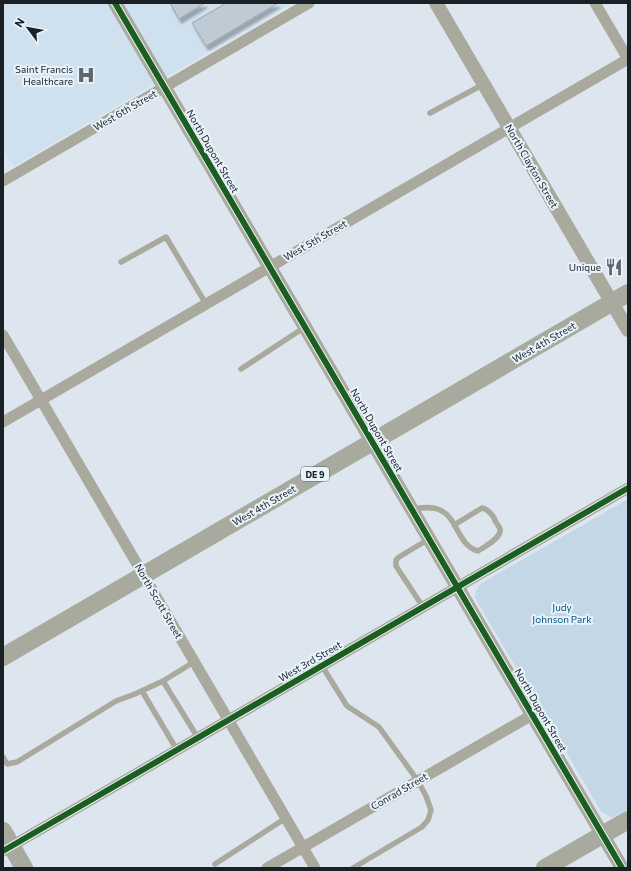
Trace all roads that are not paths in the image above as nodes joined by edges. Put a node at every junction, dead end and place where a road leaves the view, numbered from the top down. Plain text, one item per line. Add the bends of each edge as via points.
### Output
1 (115, 3) edge
2 (309, 3) edge
3 (436, 3) edge
4 (595, 3) edge
5 (628, 59) edge
6 (484, 84) junction
7 (164, 87) junction
8 (430, 113) dead end
9 (510, 128) junction
10 (3, 181) edge
11 (121, 262) dead end
12 (270, 267) junction
13 (628, 292) edge
14 (612, 302) junction
15 (206, 304) junction
16 (305, 327) junction
17 (628, 330) edge
18 (3, 335) edge
19 (241, 369) dead end
20 (41, 400) junction
21 (3, 422) edge
22 (372, 442) junction
23 (628, 488) edge
24 (412, 509) junction
25 (454, 525) junction
26 (429, 539) junction
27 (143, 575) junction
28 (457, 587) junction
29 (423, 607) junction
30 (3, 657) edge
31 (194, 662) junction
32 (322, 666) junction
33 (163, 681) junction
34 (142, 691) junction
35 (532, 715) junction
36 (228, 720) junction
37 (198, 738) junction
38 (177, 750) junction
39 (3, 757) edge
40 (418, 781) junction
41 (286, 818) junction
42 (628, 820) edge
43 (602, 835) junction
44 (6, 843) edge
45 (303, 847) junction
46 (214, 864) dead end
47 (24, 868) edge
48 (267, 868) edge
49 (315, 868) edge
50 (353, 868) edge
51 (545, 868) edge
52 (622, 868) edge

1 - 7 street, North Dupont Street
2 - 7 street, West 6th Street
3 - 6 street, North Clayton Street
4 - 5 street
5 - 9 street, West 5th Street
6 - 8 lane
6 - 9 street, North Clayton Street
7 - 10 street, West 6th Street
7 - 12 street, North Dupont Street
9 - 12 street, West 5th Street
9 - 14 street, North Clayton Street
11 - 15 lane via 166,237
12 - 15 street, West 5th Street
12 - 16 street, North Dupont Street
13 - 14 main road, West 4th Street / DE 9
14 - 17 street, North Clayton Street
14 - 22 main road, West 4th Street / DE 9
15 - 20 street, West 5th Street
16 - 19 lane
16 - 22 street, North Dupont Street
18 - 20 street, North Scott Street
20 - 21 street, West 5th Street
20 - 27 street, North Scott Street
22 - 24 street, North Dupont Street
22 - 27 main road, West 4th Street / DE 9
23 - 28 street, West 3rd Street
24 - 25 lane via 440,510
24 - 26 street, North Dupont Street
25 - 25 lane via 469,547 478,551 500,534 486,508
26 - 28 street, North Dupont Street
26 - 29 lane via 396,560 396,566
27 - 30 main road, West 4th Street / DE 9
27 - 31 street, North Scott Street
28 - 29 street, West 3rd Street
28 - 35 street, North Dupont Street
29 - 32 street, West 3rd Street
31 - 33 lane
31 - 36 street, North Scott Street
32 - 36 street, West 3rd Street
32 - 40 lane via 347,706 380,727
33 - 34 lane
33 - 37 lane
34 - 38 lane
34 - 39 lane via 116,701 17,762 7,764
35 - 40 street, Conrad Street
35 - 43 street, North Dupont Street
36 - 37 street, West 3rd Street
36 - 41 street, North Scott Street
37 - 38 street, West 3rd Street
38 - 44 street, West 3rd Street
40 - 45 street, Conrad Street
40 - 50 lane via 430,805 428,820 422,827
41 - 45 street, North Scott Street
41 - 46 lane
42 - 43 main road
43 - 51 main road
43 - 52 street, North Dupont Street
44 - 47 main road
45 - 48 street, Conrad Street
45 - 49 street, North Scott Street

